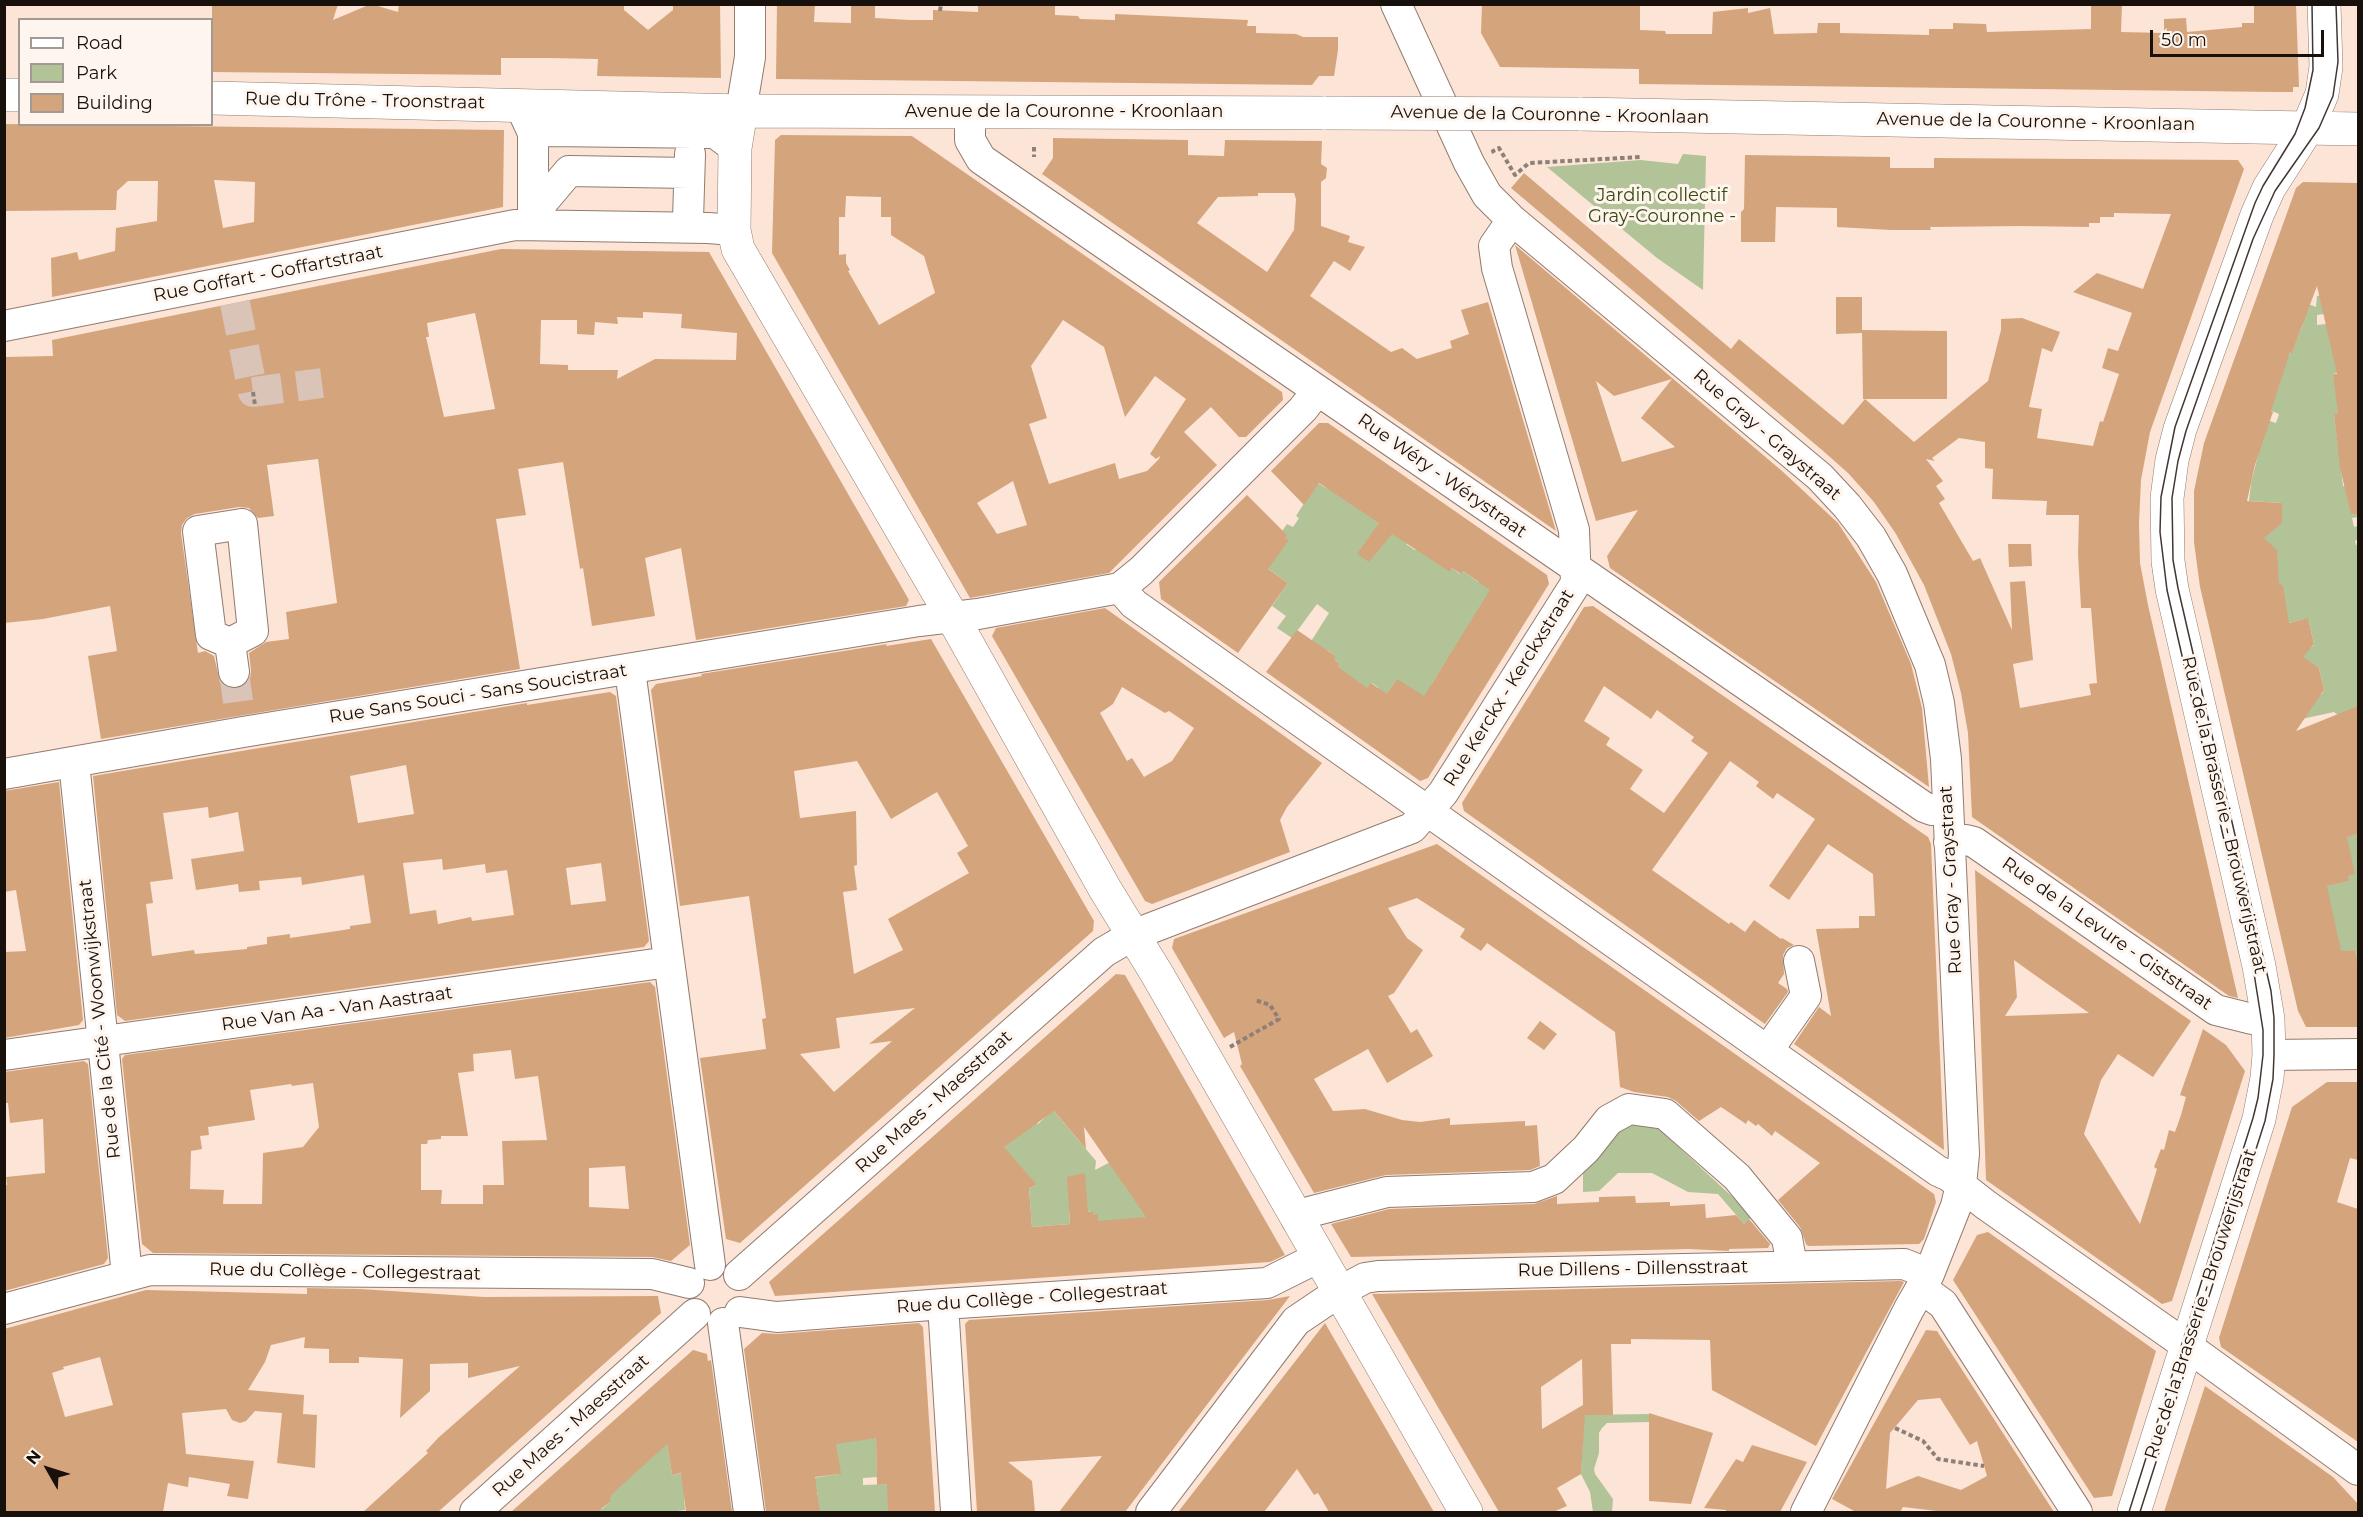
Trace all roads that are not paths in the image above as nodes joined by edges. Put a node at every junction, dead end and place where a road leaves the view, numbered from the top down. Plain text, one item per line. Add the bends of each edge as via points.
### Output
1 (750, 4) edge
2 (1396, 4) edge
3 (2324, 4) edge
4 (213, 98) edge
5 (519, 105) junction
6 (741, 111) junction
7 (970, 112) junction
8 (2308, 127) junction
9 (2358, 129) edge
10 (588, 143) dead end
11 (690, 148) junction
12 (735, 148) junction
13 (569, 171) junction
14 (534, 218) junction
15 (688, 220) dead end
16 (1512, 220) junction
17 (734, 231) junction
18 (4, 327) edge
19 (1317, 391) junction
20 (1575, 568) junction
21 (1120, 588) junction
22 (953, 618) junction
23 (630, 670) junction
24 (74, 762) junction
25 (4, 774) edge
26 (1428, 810) junction
27 (1948, 810) junction
28 (1949, 842) junction
29 (1133, 935) junction
30 (1799, 961) dead end
31 (669, 962) junction
32 (2268, 1019) junction
33 (102, 1042) junction
34 (1768, 1050) junction
35 (2358, 1054) edge
36 (4, 1055) edge
37 (2269, 1055) junction
38 (1961, 1185) junction
39 (1297, 1220) junction
40 (1319, 1257) junction
41 (1792, 1266) junction
42 (699, 1274) junction
43 (126, 1275) junction
44 (739, 1275) junction
45 (1925, 1281) junction
46 (1339, 1292) junction
47 (943, 1304) junction
48 (4, 1309) edge
49 (695, 1314) junction
50 (732, 1317) junction
51 (2187, 1346) junction
52 (2358, 1470) edge
53 (475, 1512) edge
54 (749, 1512) edge
55 (956, 1512) edge
56 (1151, 1512) edge
57 (1466, 1512) edge
58 (1806, 1512) edge
59 (2077, 1512) edge
60 (2134, 1512) edge

1 - 6 street via 750,57
2 - 16 street, Rue Gray - Graystraat via 1486,195
3 - 8 main road, Rue de la Brasserie - Brouwerijstraat via 2326,68 2322,94
4 - 5 main road, Rue du Trône - Troonstraat
5 - 6 main road, Rue du Trône - Troonstraat
5 - 11 street via 548,131
5 - 14 street via 533,133
6 - 7 main road, Avenue de la Couronne - Kroonlaan
6 - 11 street
6 - 12 main road
7 - 8 main road, Avenue de la Couronne - Kroonlaan, bridge via 1579,114
7 - 19 street, Rue Wéry - Wérystraat via 970,140 981,159
8 - 9 main road, Avenue de la Couronne - Kroonlaan
8 - 32 main road, Rue de la Brasserie - Brouwerijstraat via 2278,172 2257,215 2180,429 2167,498 2172,589
10 - 13 street via 577,152
11 - 12 street via 715,133
11 - 13 street
11 - 15 street
12 - 17 main road
13 - 14 street
14 - 17 street, Rue Goffart - Goffartstraat
14 - 18 street, Rue Goffart - Goffartstraat via 233,292
16 - 20 street, Rue Kerckx - Kerckxstraat via 1494,246 1497,268 1574,530
16 - 27 street, Rue Gray - Graystraat via 1820,477 1871,537 1897,584 1930,665 1942,728
17 - 22 main road via 738,249
19 - 20 street, Rue Wéry - Wérystraat
19 - 21 street
20 - 26 street, Rue Kerckx - Kerckxstraat via 1573,588 1443,793
20 - 27 street, Rue Wéry - Wérystraat via 1924,807
21 - 22 street, Rue Sans Souci - Sans Soucistraat
21 - 26 street via 1134,604
22 - 23 street, Rue Sans Souci - Sans Soucistraat
22 - 29 main road
23 - 24 street, Rue Sans Souci - Sans Soucistraat via 242,724
23 - 31 street
24 - 25 street, Rue Sans Souci - Sans Soucistraat
24 - 33 street, Rue de la Cité - Woonwijkstraat
26 - 29 street, Rue Kerckx - Kerckxstraat via 1412,828
26 - 34 street
27 - 28 street, Rue Gray - Graystraat
28 - 32 street, Rue de la Levure - Giststraat via 1974,843 2216,1010
28 - 38 street, Rue Gray - Graystraat via 1964,1154
29 - 39 main road
29 - 44 street, Rue Maes - Maesstraat via 1104,952
30 - 34 street via 1806,996
31 - 33 street, Rue Van Aa - Van Aastraat
31 - 42 street
32 - 37 main road, Rue de la Brasserie - Brouwerijstraat
33 - 36 street, Rue Van Aa - Van Aastraat
33 - 43 street, Rue de la Cité - Woonwijkstraat
34 - 38 street
35 - 37 street
37 - 51 main road, Rue de la Brasserie - Brouwerijstraat via 2259,1119
38 - 45 street, Rue Gray - Graystraat
38 - 51 street
39 - 40 main road
39 - 41 street via 1309,1212 1387,1192 1533,1187 1554,1179 1609,1120 1629,1109 1665,1114 1737,1176 1787,1239
40 - 46 main road
40 - 47 street, Rue du Collège - Collegestraat via 1267,1283
41 - 45 street, Rue Dillens - Dillensstraat via 1904,1264
41 - 46 street, Rue Dillens - Dillensstraat via 1378,1276 1365,1278
42 - 43 street, Rue du Collège - Collegestraat via 150,1270
42 - 44 street via 726,1266
42 - 49 street via 687,1299
43 - 48 street, Rue du Collège - Collegestraat
44 - 50 street via 744,1283 745,1303
45 - 58 street, Rue Gray - Graystraat
45 - 59 street
46 - 56 street, Rue Dillens - Dillensstraat via 1296,1321
46 - 57 main road
47 - 50 street, Rue du Collège - Collegestraat
47 - 55 street
49 - 50 street via 708,1323
49 - 53 street, Rue Maes - Maesstraat
50 - 54 street
51 - 52 street
51 - 60 main road, Rue de la Brasserie - Brouwerijstraat

